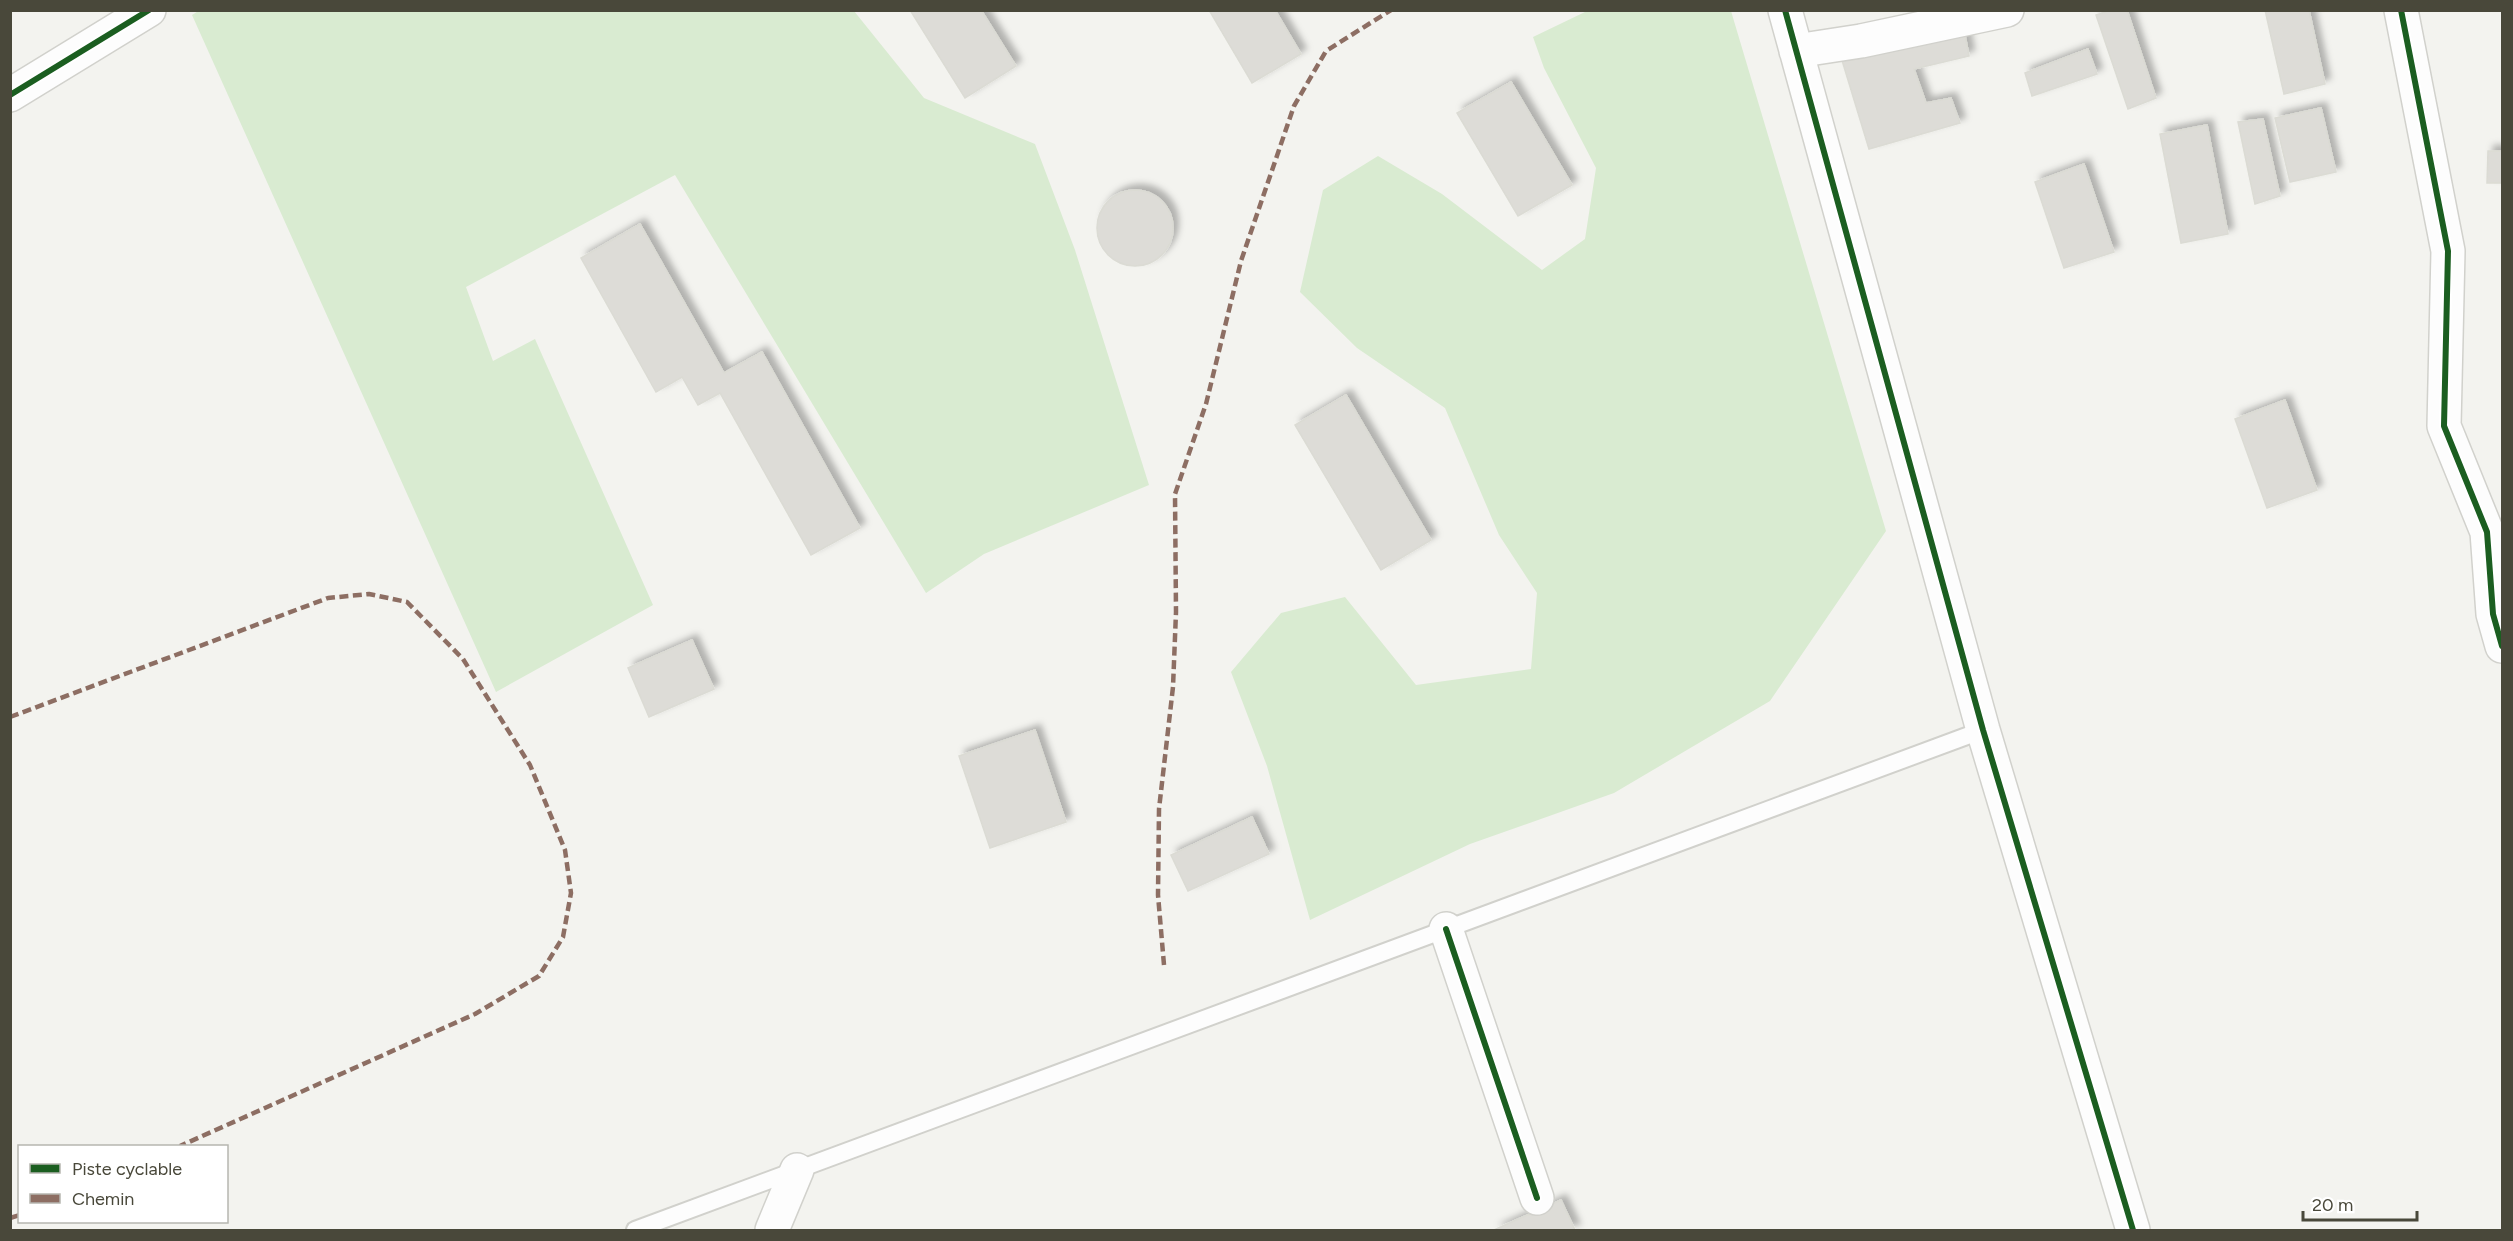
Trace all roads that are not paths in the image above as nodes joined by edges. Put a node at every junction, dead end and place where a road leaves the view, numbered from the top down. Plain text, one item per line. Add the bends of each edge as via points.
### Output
1 (149, 10) edge
2 (1785, 10) edge
3 (2007, 10) edge
4 (2401, 10) edge
5 (1796, 51) junction
6 (10, 95) edge
7 (2502, 646) edge
8 (1983, 730) junction
9 (1446, 929) junction
10 (797, 1170) junction
11 (1537, 1198) dead end
12 (634, 1230) edge
13 (772, 1230) edge
14 (2133, 1230) edge

1 - 6 street
2 - 5 street
3 - 5 street
4 - 7 street via 2448,252 2444,426 2487,532 2493,614
5 - 8 street
8 - 9 lane
8 - 14 street
9 - 10 lane
9 - 11 street
10 - 12 lane
10 - 13 street

